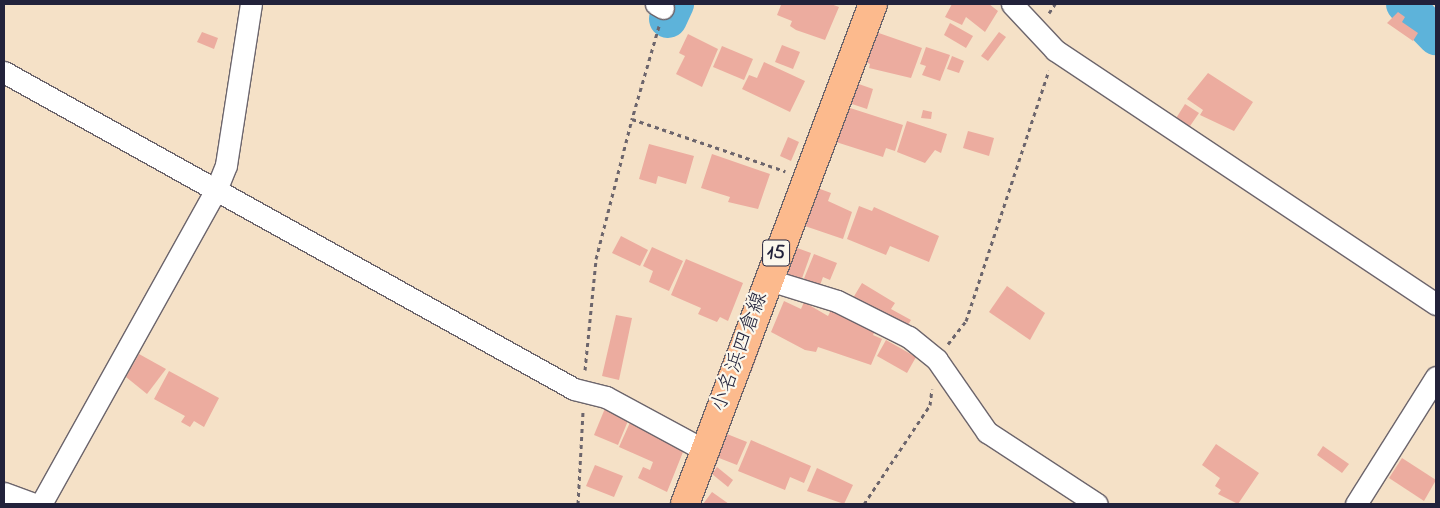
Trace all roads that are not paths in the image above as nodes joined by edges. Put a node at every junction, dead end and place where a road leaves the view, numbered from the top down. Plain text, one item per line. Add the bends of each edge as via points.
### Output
1 (251, 4) edge
2 (873, 4) edge
3 (1012, 4) edge
4 (4, 72) edge
5 (216, 190) junction
6 (766, 279) junction
7 (1436, 304) edge
8 (1436, 377) edge
9 (704, 450) junction
10 (4, 493) edge
11 (31, 504) edge
12 (685, 504) edge
13 (1097, 504) edge
14 (1356, 504) edge

1 - 5 street via 226,165
2 - 6 main road, 小名浜四倉線 / 15
3 - 7 street via 1055,50
4 - 5 street
5 - 9 street via 574,389 584,390
5 - 11 street
6 - 9 main road, 小名浜四倉線 / 15
6 - 13 street via 836,301 909,337 937,360 986,432
8 - 14 street
9 - 12 main road, 小名浜四倉線 / 15
10 - 11 street

